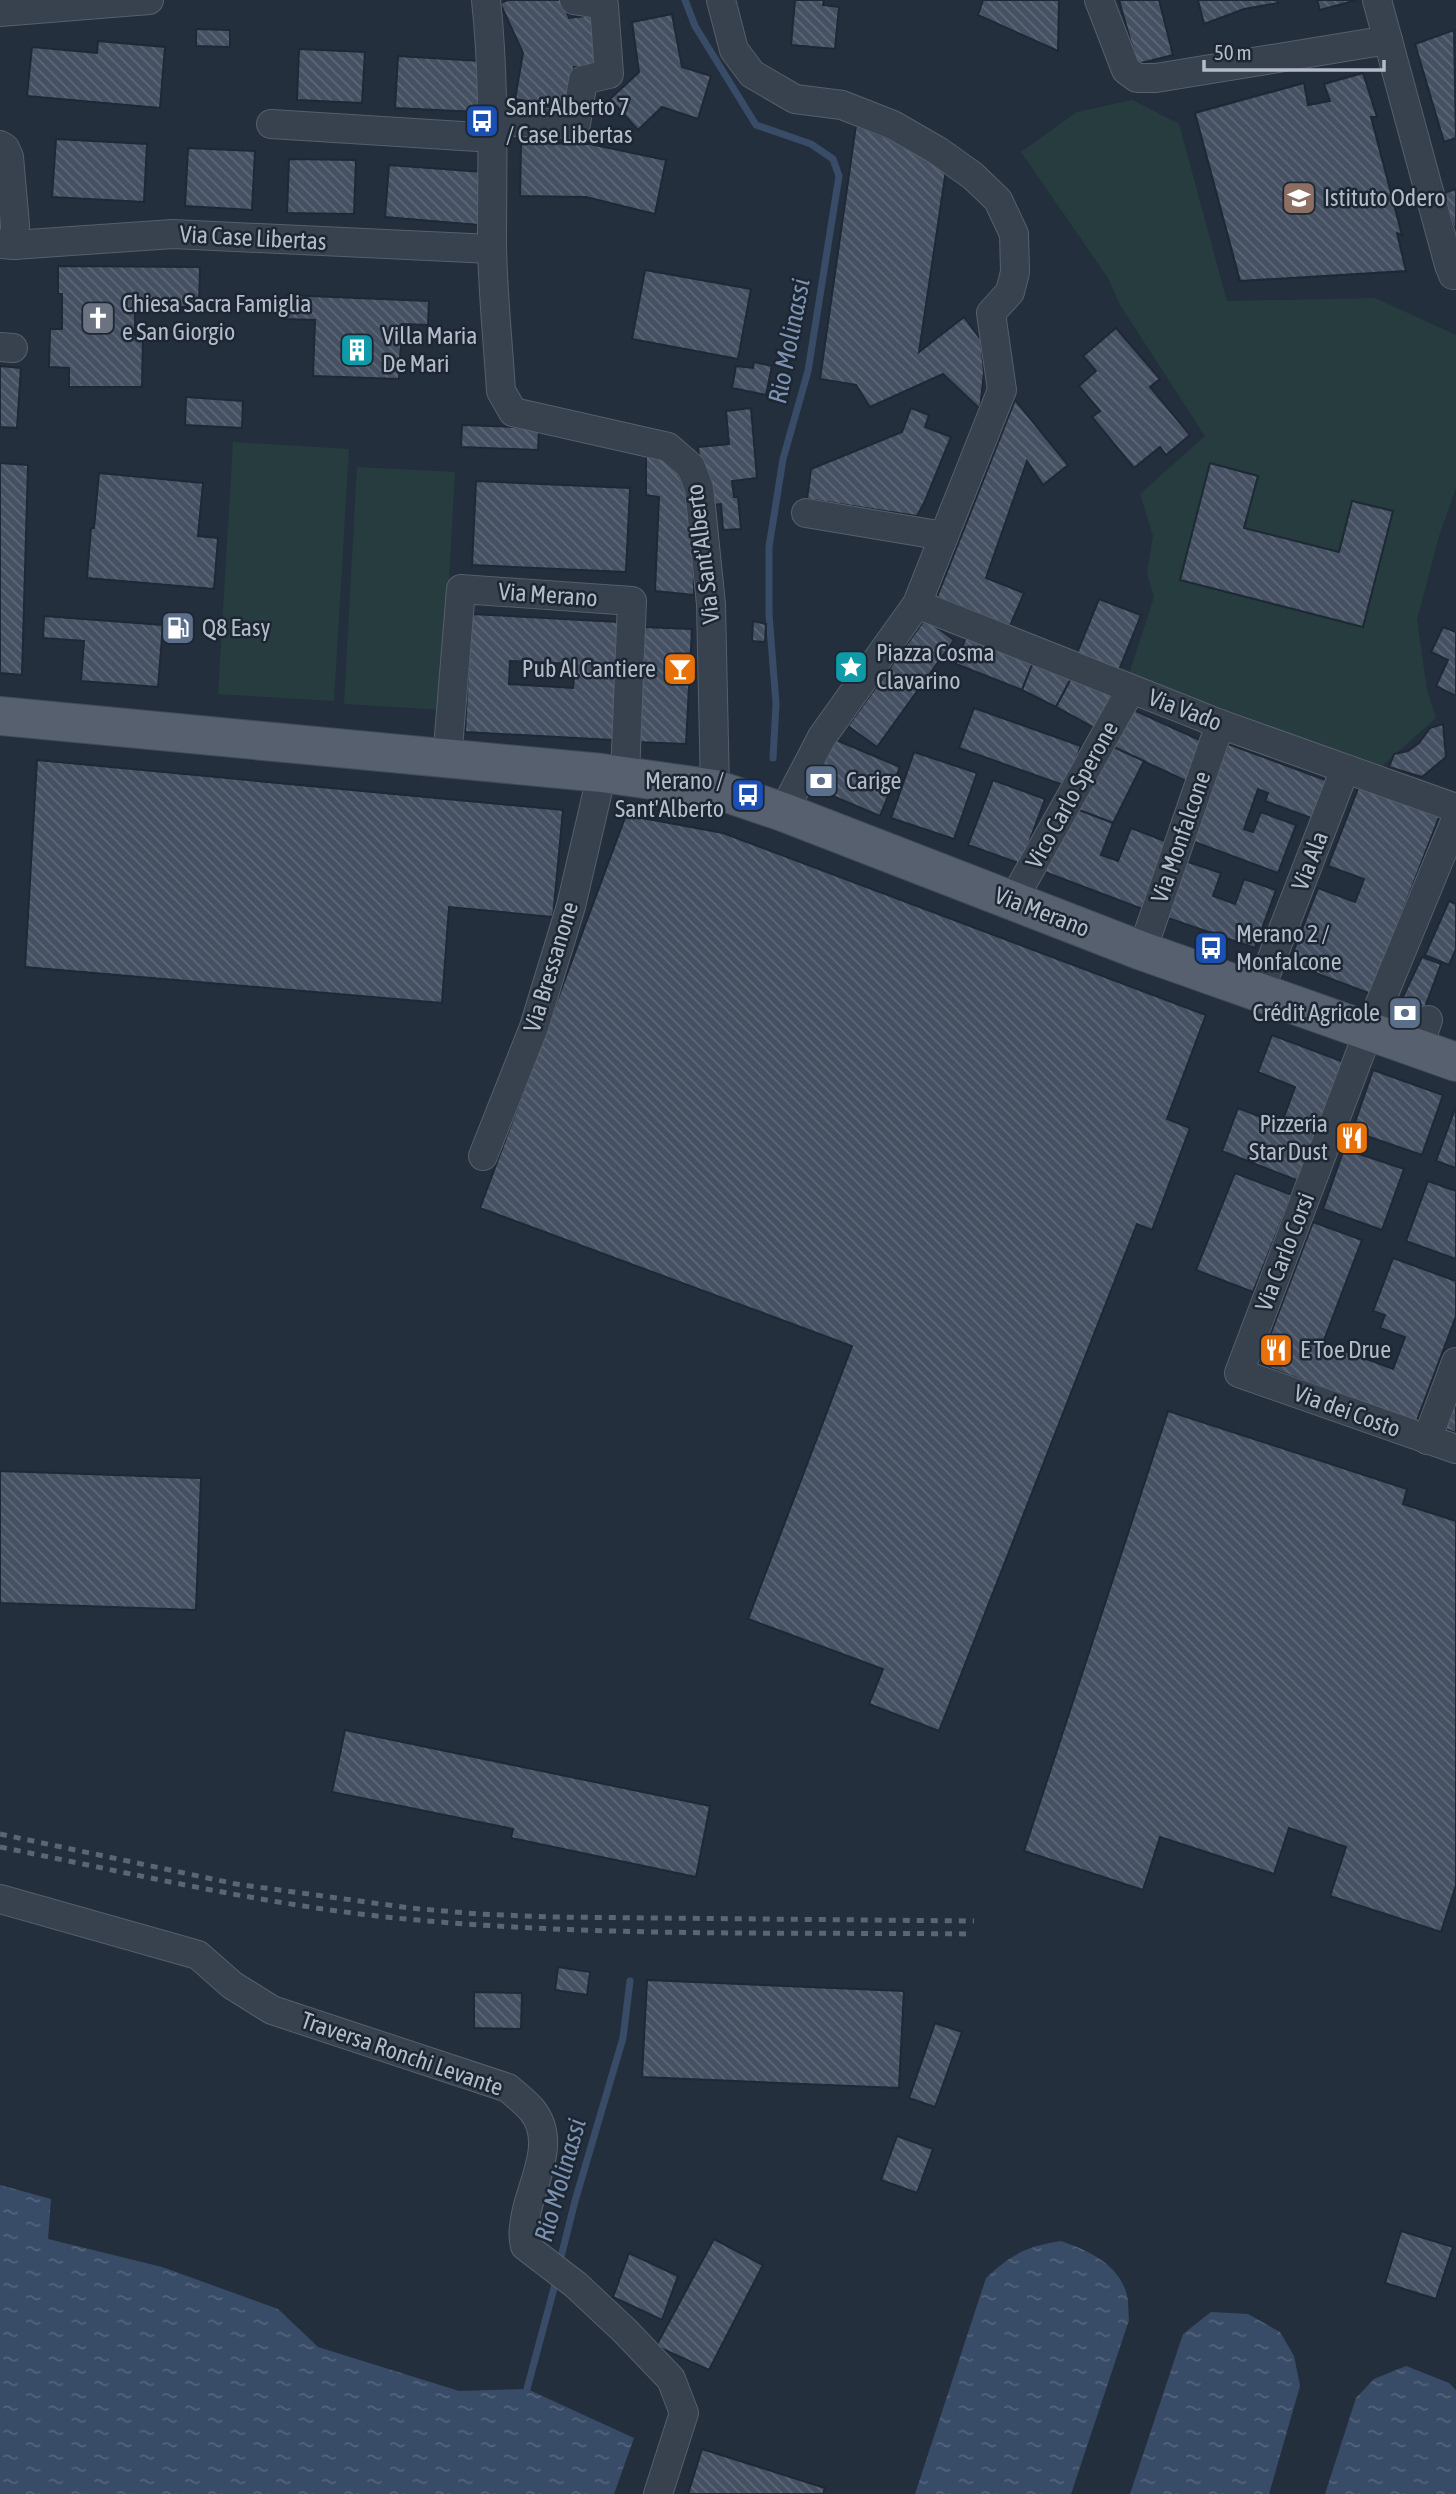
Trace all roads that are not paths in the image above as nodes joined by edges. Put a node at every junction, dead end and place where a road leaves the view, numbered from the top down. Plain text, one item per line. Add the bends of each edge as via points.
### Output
1 (149, 0) edge
2 (486, 0) edge
3 (574, 0) edge
4 (721, 0) edge
5 (1099, 0) edge
6 (1378, 0) edge
7 (15, 7) edge
8 (1388, 40) junction
9 (271, 124) dead end
10 (494, 130) junction
11 (0, 145) edge
12 (7, 245) edge
13 (492, 249) junction
14 (1456, 274) edge
15 (806, 513) dead end
16 (943, 536) junction
17 (917, 604) junction
18 (1131, 689) junction
19 (0, 716) edge
20 (1220, 724) junction
21 (447, 760) junction
22 (1345, 768) junction
23 (614, 774) junction
24 (715, 789) junction
25 (1456, 808) edge
26 (783, 812) junction
27 (1456, 819) edge
28 (1012, 902) junction
29 (1142, 951) junction
30 (1259, 992) junction
31 (1369, 1030) junction
32 (1456, 1062) edge
33 (483, 1156) dead end
34 (1456, 1362) edge
35 (1239, 1373) joint
36 (1427, 1440) junction
37 (1456, 1449) edge
38 (0, 1899) edge
39 (658, 2494) edge

1 - 7 street
2 - 10 street, Via Sant'Alberto
3 - 10 street via 604,5 609,74 583,80 576,124
4 - 16 street via 734,50 752,74 795,99 842,105 893,125 938,151 998,200 1014,234 1015,272 1010,292 991,313 1002,390
5 - 8 street via 1126,70 1137,78
6 - 8 street
8 - 14 street via 1449,265
9 - 10 street
10 - 13 street, Via Sant'Alberto
11 - 12 street via 9,157 15,225
12 - 13 street, Via Case Libertas via 173,234
13 - 24 street, Via Sant'Alberto via 501,391 513,412 668,447 691,467 699,488 711,604
15 - 16 street
16 - 17 street
17 - 18 street, Via Vado
17 - 26 street via 822,737
18 - 20 street, Via Vado
18 - 28 street, Vico Carlo Sperone
19 - 21 main road, Via Merano
20 - 22 street, Via Vado
20 - 29 street, Via Monfalcone
21 - 23 main road, Via Merano
21 - 23 street, Via Merano via 461,589 632,601
22 - 25 street, Via Vado
22 - 30 street, Via Ala
23 - 24 main road, Via Merano
23 - 33 street, Via Bressanone via 534,1027
24 - 26 main road, Via Merano
26 - 28 main road, Via Merano
27 - 31 street, Via Carlo Corsi
28 - 29 main road, Via Merano
29 - 30 main road, Via Merano
30 - 31 main road, Via Merano
31 - 32 main road, Via Merano via 1423,1034
31 - 35 street, Via Carlo Corsi
34 - 36 street
35 - 36 street, Via dei Costo
36 - 37 street, Via dei Costo
38 - 39 street, Traversa Ronchi Levante via 198,1955 232,1985 272,2010 508,2088 532,2111 543,2131 544,2149 522,2235 525,2246 635,2341 671,2379 684,2413

